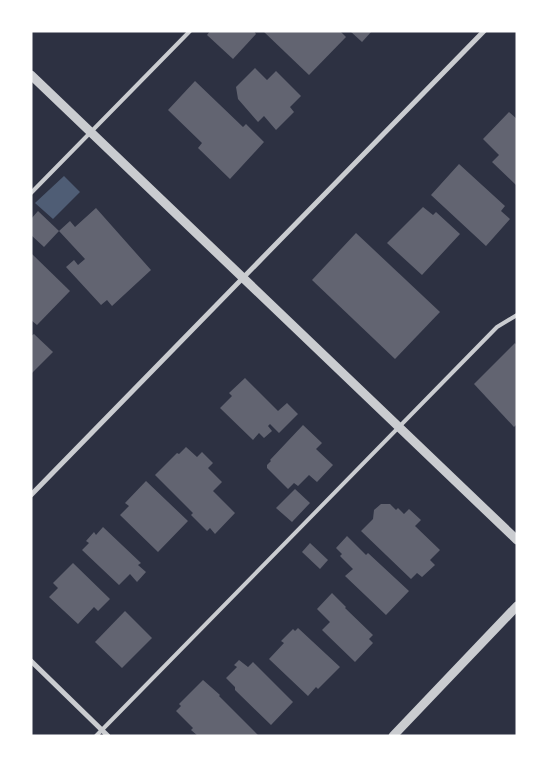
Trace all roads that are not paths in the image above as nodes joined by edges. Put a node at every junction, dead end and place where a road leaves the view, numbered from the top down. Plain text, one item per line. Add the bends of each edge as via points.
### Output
1 (190, 31) edge
2 (484, 31) edge
3 (31, 75) edge
4 (91, 132) junction
5 (31, 194) edge
6 (242, 277) junction
7 (517, 315) edge
8 (399, 428) junction
9 (31, 495) edge
10 (517, 540) edge
11 (517, 606) edge
12 (31, 661) edge
13 (102, 730) junction
14 (96, 736) edge
15 (108, 736) edge
16 (393, 736) edge

1 - 4 lane
2 - 6 street
3 - 4 street
4 - 5 lane
4 - 6 street
6 - 8 street
6 - 9 street
7 - 8 lane via 497,326
8 - 10 street
8 - 13 lane
11 - 16 street
12 - 13 street
13 - 14 lane
13 - 15 street

